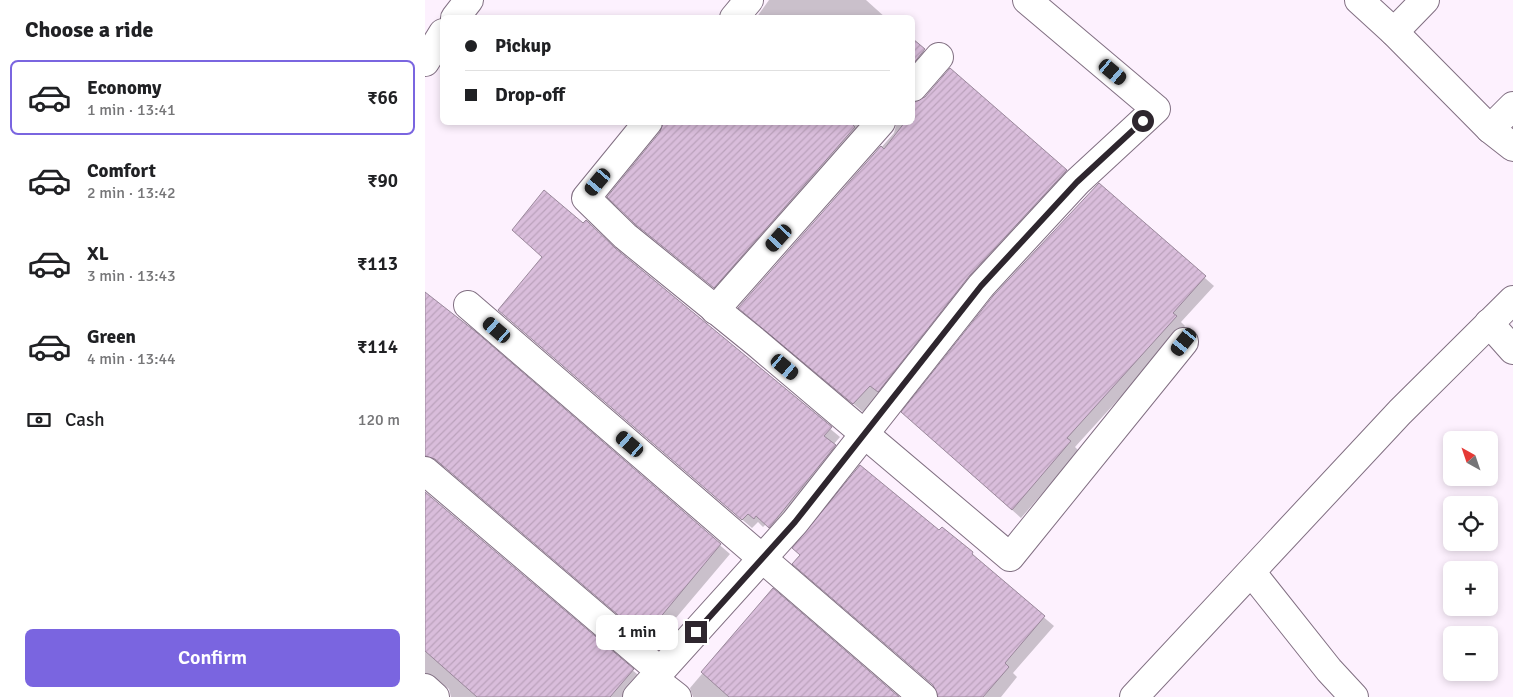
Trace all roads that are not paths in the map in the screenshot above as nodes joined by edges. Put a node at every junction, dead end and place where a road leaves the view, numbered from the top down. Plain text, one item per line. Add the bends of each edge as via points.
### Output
1 (469, 0) edge
2 (749, 0) edge
3 (1027, 0) edge
4 (1359, 0) edge
5 (1425, 0) edge
6 (457, 15) edge
7 (736, 15) edge
8 (1394, 32) junction
9 (440, 38) edge
10 (939, 57) dead end
11 (425, 62) edge
12 (915, 86) edge
13 (1513, 106) edge
14 (646, 125) edge
15 (878, 125) edge
16 (1490, 129) junction
17 (1513, 147) edge
18 (1513, 300) edge
19 (468, 305) dead end
20 (715, 310) junction
21 (1489, 323) junction
22 (1184, 342) dead end
23 (1513, 350) edge
24 (865, 435) junction
25 (425, 471) edge
26 (762, 558) junction
27 (1252, 573) junction
28 (1329, 670) junction
29 (650, 682) edge
30 (425, 688) edge
31 (435, 697) edge
32 (677, 697) edge
33 (923, 697) edge
34 (1134, 697) edge
35 (1329, 697) edge
36 (1354, 697) edge

1 - 6 street
2 - 7 street
3 - 24 street via 1156,109 1077,182 981,286
4 - 8 street
5 - 8 street
8 - 16 street
9 - 11 street
10 - 12 street
13 - 16 street
14 - 20 street via 586,198 625,236
15 - 20 street
16 - 17 street
18 - 21 street
19 - 26 street
20 - 24 street
21 - 23 street
21 - 27 street via 1400,412
22 - 24 street via 1010,557
24 - 26 street
25 - 29 street
26 - 29 street
26 - 33 street
27 - 28 street
27 - 34 street
28 - 35 street
28 - 36 street
29 - 32 street
30 - 31 street

